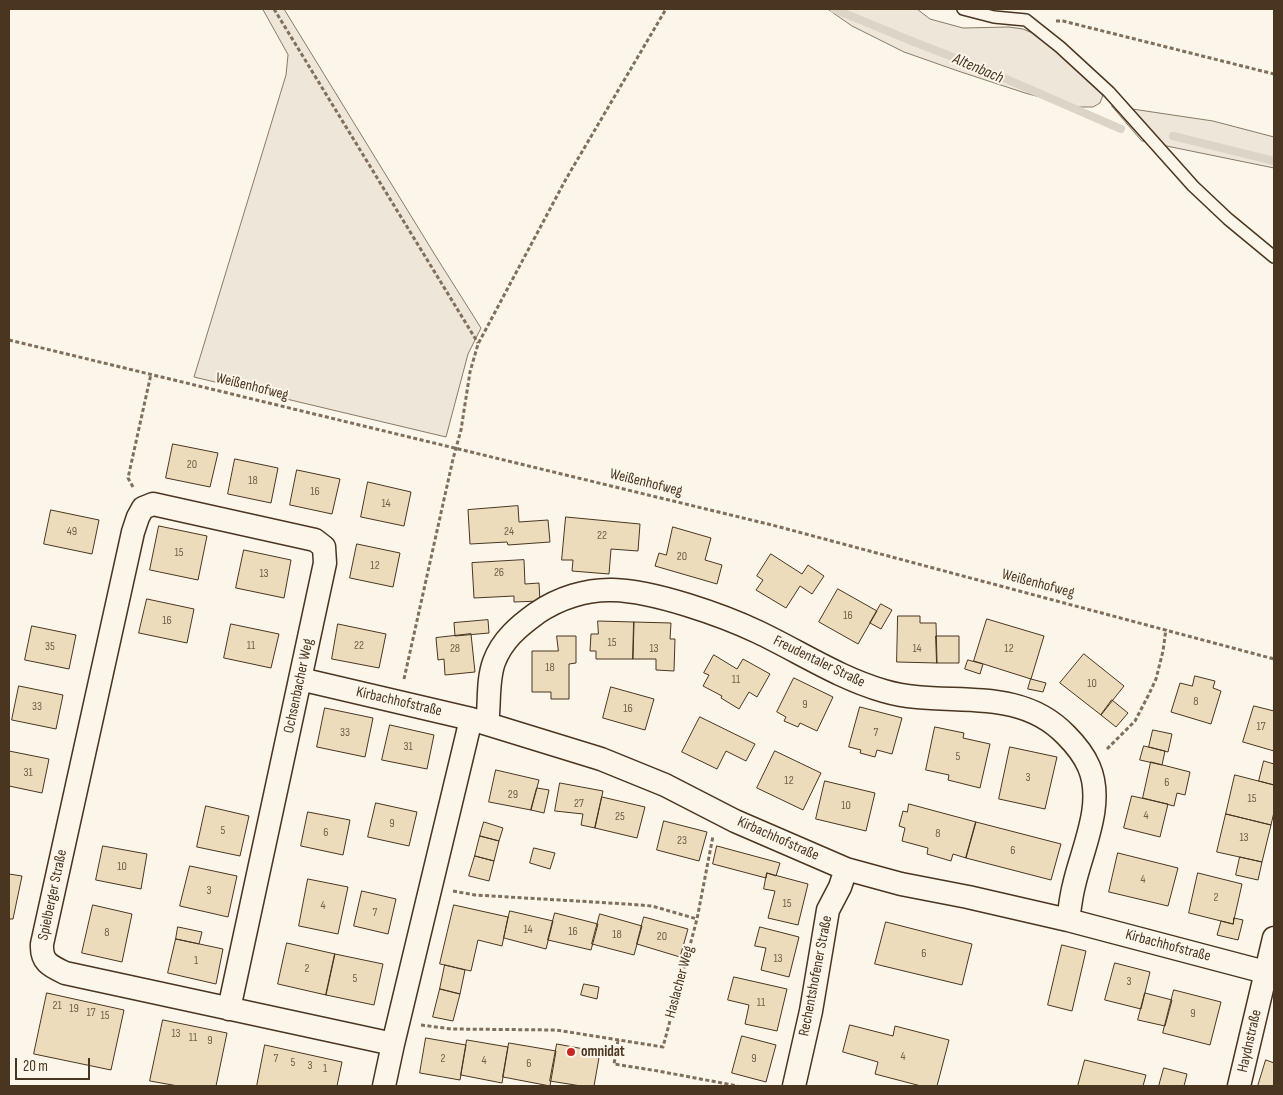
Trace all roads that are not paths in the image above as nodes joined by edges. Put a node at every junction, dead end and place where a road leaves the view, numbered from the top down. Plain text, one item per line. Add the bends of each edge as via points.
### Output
1 (963, 9) edge
2 (1274, 257) edge
3 (143, 508) joint
4 (300, 679) junction
5 (479, 721) junction
6 (846, 869) junction
7 (1068, 920) junction
8 (1274, 938) edge
9 (1266, 972) junction
10 (229, 1009) junction
11 (393, 1044) junction
12 (384, 1086) edge
13 (794, 1086) edge
14 (1239, 1086) edge

1 - 2 lane via 994,17 1026,20 1060,47 1109,92 1193,186
3 - 4 street, Ochsenbacher Weg via 153,504 166,506 315,540 324,547 325,562
3 - 10 street, Spielberger Straße via 133,532 42,950 43,959 65,973
4 - 5 street, Kirbachhofstraße
4 - 10 street, Ochsenbacher Weg
5 - 6 street, Kirbachhofstraße via 602,759
5 - 7 street, Freudentaler Straße via 490,706 493,663 501,646 519,626 568,597 614,590 700,610 756,631 860,684 914,696 1016,706 1041,715 1060,729 1076,745 1090,768 1094,795 1092,823 1074,884
5 - 11 street via 430,886
6 - 7 street, Kirbachhofstraße via 900,884
6 - 13 street, Rechentshofener Straße via 828,910
7 - 9 street, Kirbachhofstraße
8 - 9 street, Haydnstraße
9 - 14 street, Haydnstraße
10 - 11 street, Spielberger Straße
11 - 12 street

